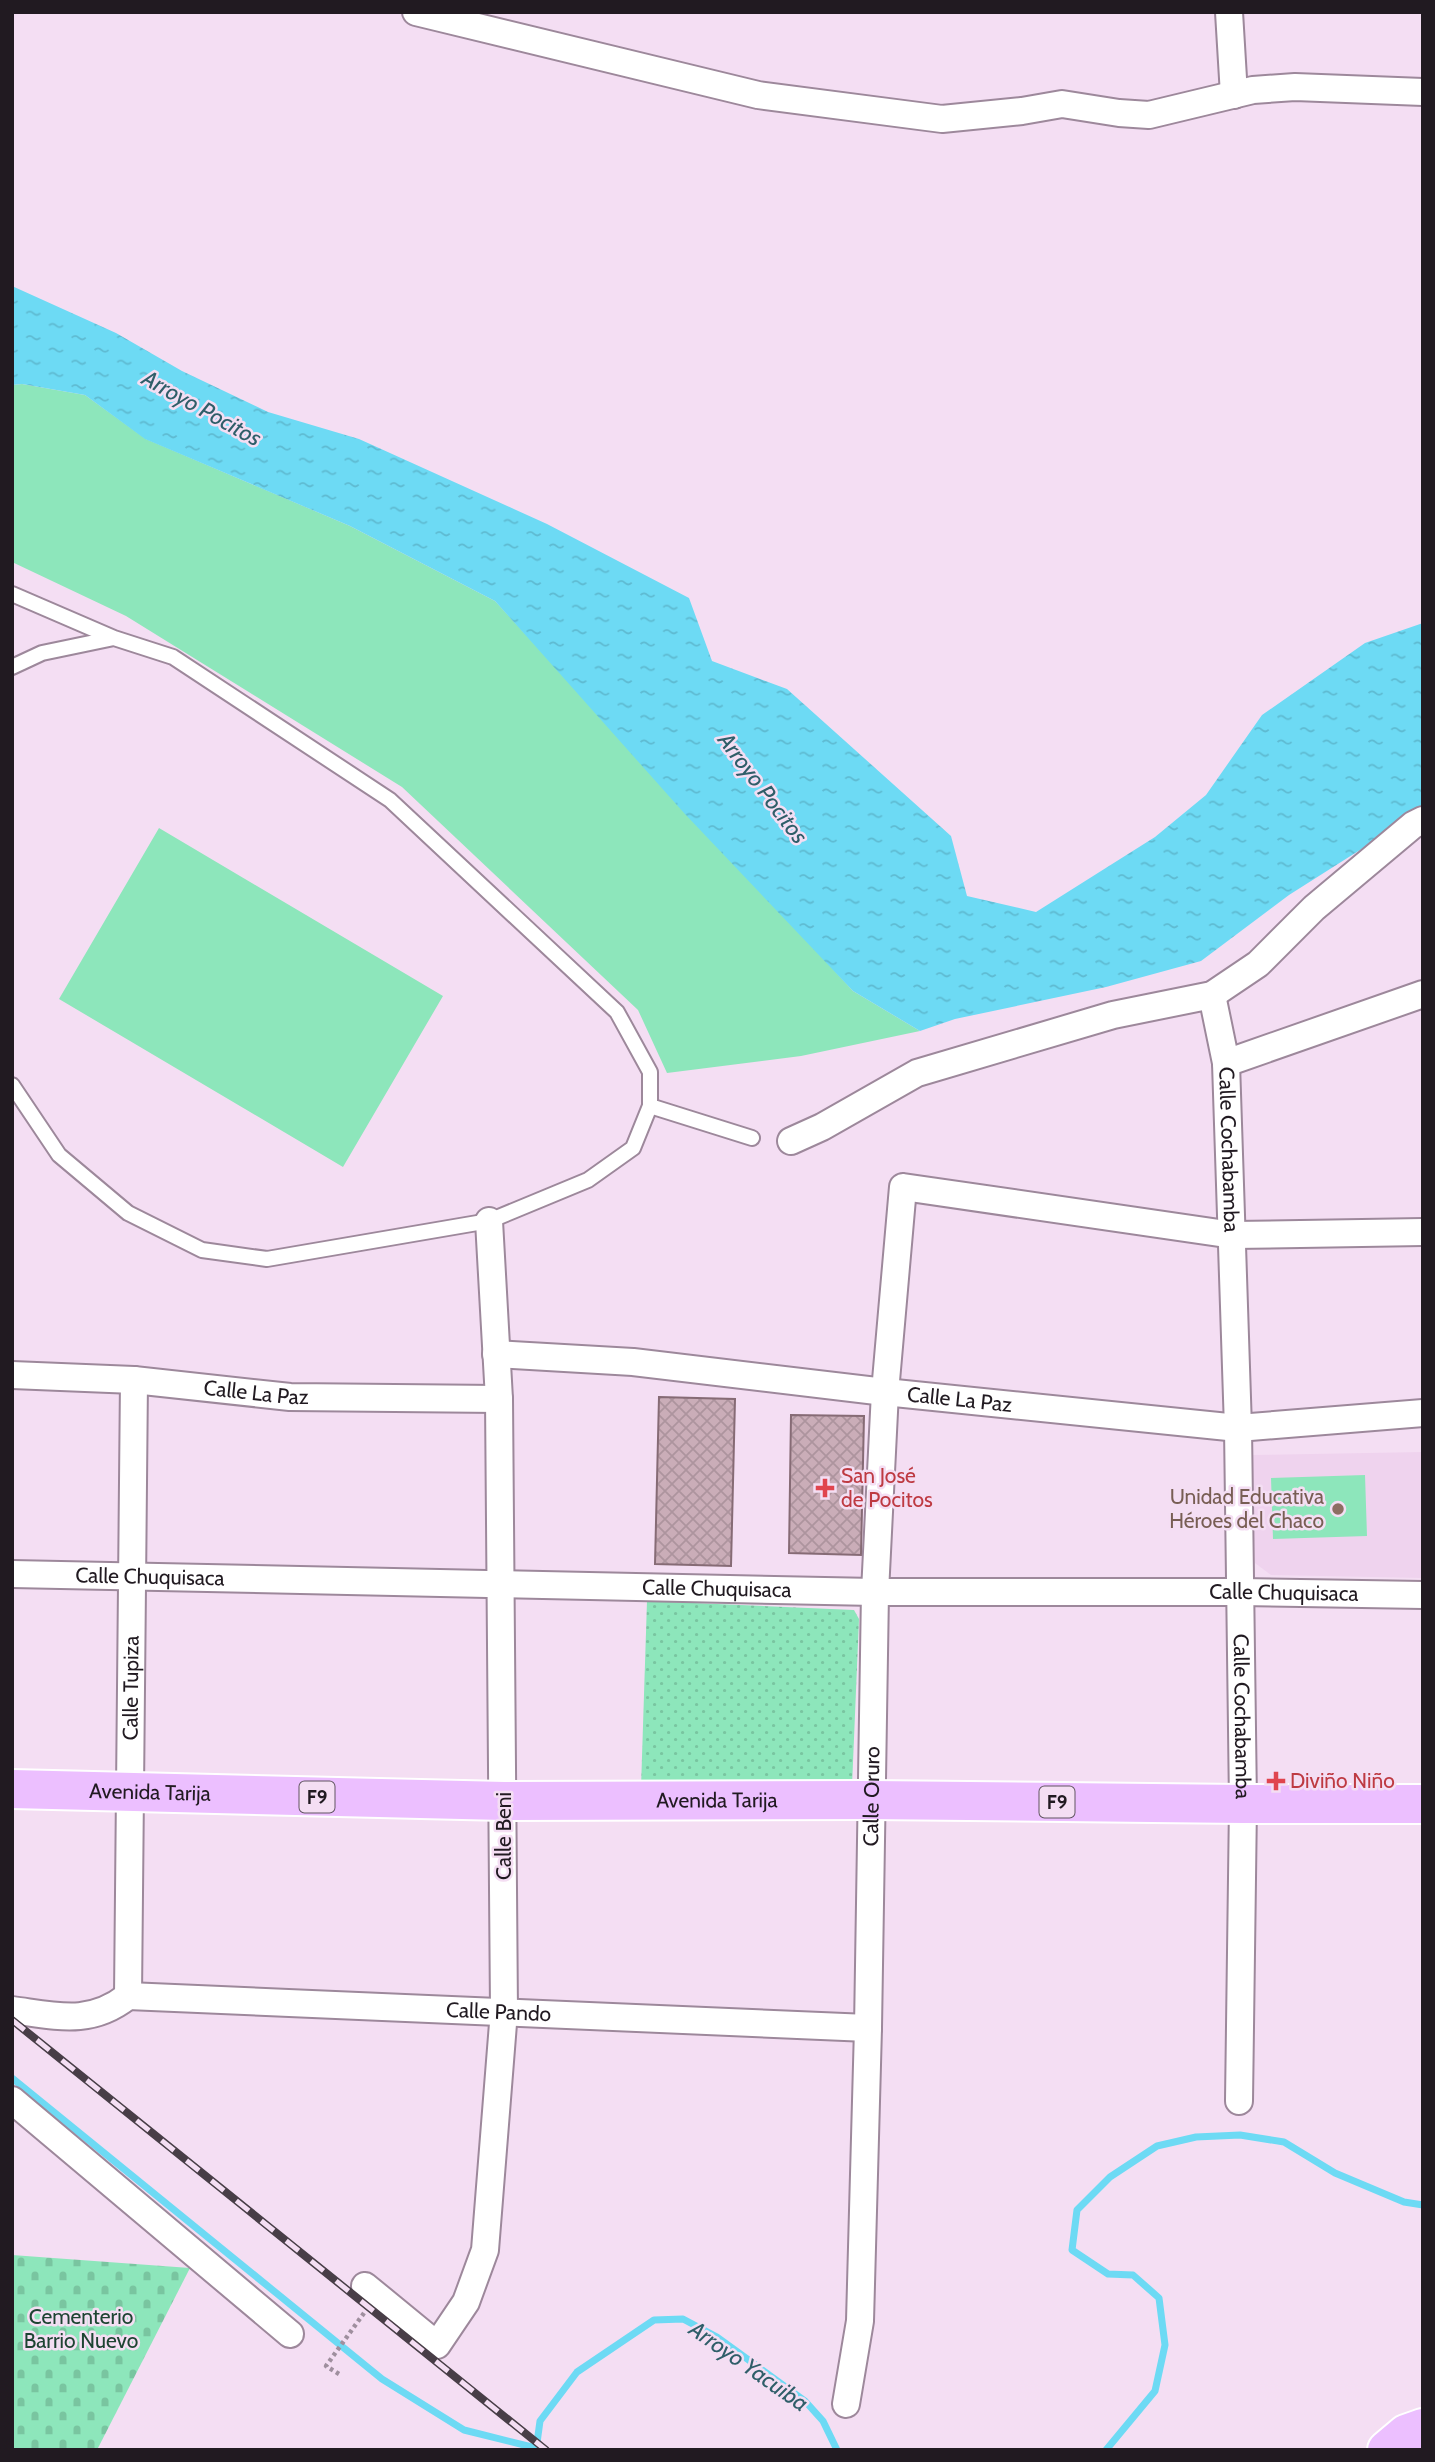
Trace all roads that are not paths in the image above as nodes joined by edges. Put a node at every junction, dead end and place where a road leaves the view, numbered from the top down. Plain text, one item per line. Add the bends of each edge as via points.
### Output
1 (416, 12) edge
2 (1229, 12) edge
3 (1423, 92) edge
4 (1234, 95) junction
5 (12, 594) edge
6 (114, 638) junction
7 (12, 667) edge
8 (1423, 820) edge
9 (1423, 993) edge
10 (1212, 995) junction
11 (1226, 1063) junction
12 (12, 1085) edge
13 (650, 1106) junction
14 (752, 1139) dead end
15 (791, 1141) dead end
16 (489, 1221) junction
17 (1423, 1232) edge
18 (1233, 1234) junction
19 (496, 1354) junction
20 (12, 1376) edge
21 (134, 1380) junction
22 (885, 1392) junction
23 (499, 1399) junction
24 (1423, 1413) edge
25 (1238, 1427) junction
26 (12, 1574) edge
27 (132, 1576) junction
28 (501, 1583) junction
29 (875, 1592) junction
30 (1241, 1592) junction
31 (1423, 1595) edge
32 (12, 1789) edge
33 (131, 1792) junction
34 (870, 1800) junction
35 (504, 1801) junction
36 (1243, 1804) junction
37 (1423, 1804) edge
38 (128, 1996) junction
39 (12, 2010) edge
40 (504, 2011) junction
41 (868, 2028) junction
42 (1239, 2101) dead end
43 (14, 2104) edge
44 (365, 2286) dead end
45 (290, 2334) dead end
46 (846, 2404) dead end
47 (1423, 2428) edge
48 (1387, 2450) edge

1 - 4 street via 758,95 942,119 1062,104 1149,115
2 - 4 street
3 - 4 street via 1295,88
5 - 6 lane
6 - 7 lane via 43,653
6 - 13 lane via 173,657 390,800 617,1012 650,1072
8 - 10 street via 1314,908 1258,964
9 - 11 street
10 - 11 street, Calle Cochabamba
10 - 15 street via 1113,1015 917,1073
11 - 18 street, Calle Cochabamba
12 - 16 lane via 59,1155 128,1213 202,1250 267,1259
13 - 14 lane
13 - 16 lane via 633,1148 622,1156 588,1180
16 - 19 street, Calle Beni
17 - 18 street
18 - 22 street, Calle Oruro via 903,1187
18 - 25 street, Calle Cochabamba
19 - 22 street, Calle La Paz via 633,1362
19 - 23 street, Calle Beni
20 - 21 street, Calle La Paz
21 - 23 street, Calle La Paz via 290,1397
21 - 27 street, Calle Tupiza
22 - 25 street, Calle La Paz
22 - 29 street, Calle Oruro
23 - 28 street, Calle Beni
24 - 25 street, Calle La Paz
25 - 30 street, Calle Cochabamba
26 - 27 street, Calle Chuquisaca
27 - 28 street, Calle Chuquisaca
27 - 33 street, Calle Tupiza
28 - 29 street, Calle Chuquisaca
28 - 35 street, Calle Beni
29 - 30 street, Calle Chuquisaca
29 - 34 street, Calle Oruro
30 - 31 street, Calle Chuquisaca
30 - 36 street, Calle Cochabamba
32 - 33 highway, Avenida Tarija / F9
33 - 35 highway, Avenida Tarija / F9
33 - 38 street, Calle Tupiza
34 - 35 highway, Avenida Tarija / F9
34 - 36 highway, Avenida Tarija / F9
34 - 41 street, Calle Oruro
35 - 40 street, Calle Beni
36 - 37 highway, Avenida Tarija / F9
36 - 42 street, Calle Cochabamba
38 - 39 street via 90,2016
38 - 40 street, Calle Pando
40 - 41 street, Calle Pando
40 - 44 street, Calle Beni via 485,2250 466,2302 437,2345
41 - 46 street, Calle Oruro via 860,2320
43 - 45 street
47 - 48 highway via 1406,2434

